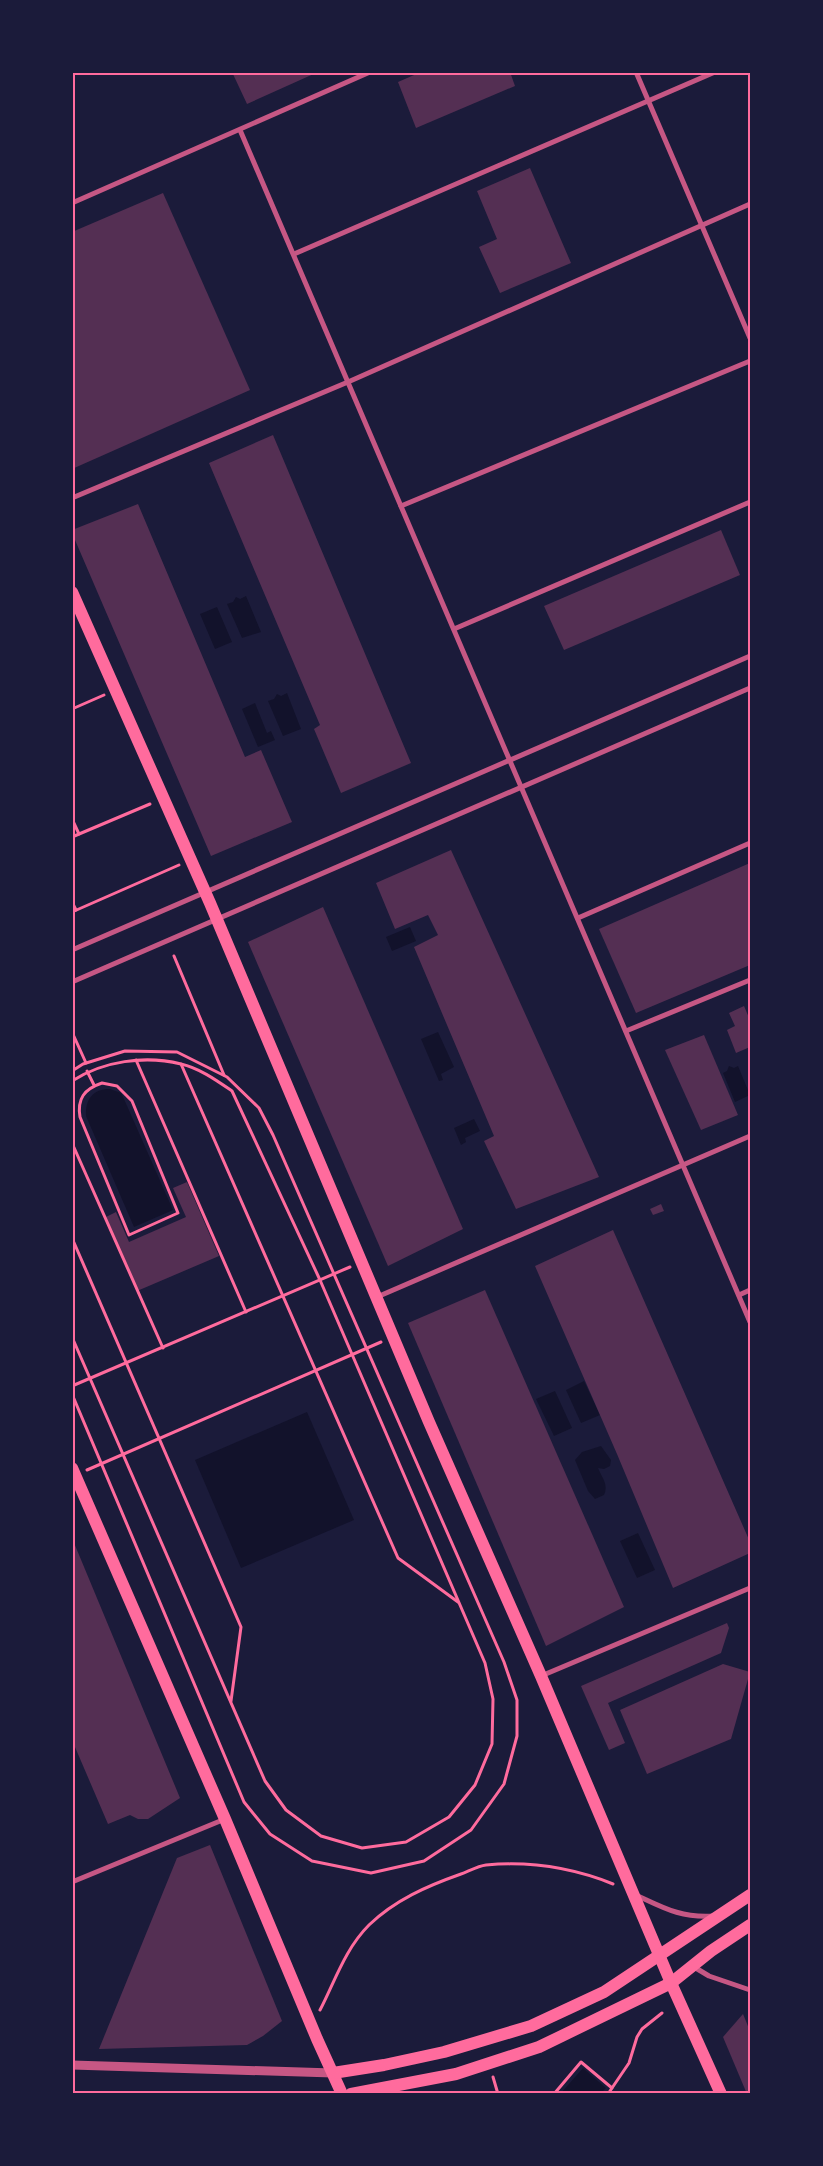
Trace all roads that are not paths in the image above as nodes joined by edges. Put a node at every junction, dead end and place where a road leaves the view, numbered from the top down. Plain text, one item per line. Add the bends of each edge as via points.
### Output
1 (370, 72) edge
2 (636, 72) edge
3 (715, 72) edge
4 (649, 102) junction
5 (240, 130) junction
6 (72, 203) edge
7 (750, 204) edge
8 (702, 225) junction
9 (294, 254) junction
10 (750, 338) edge
11 (750, 361) edge
12 (348, 382) junction
13 (72, 498) edge
14 (750, 502) edge
15 (401, 506) junction
16 (72, 592) edge
17 (454, 629) junction
18 (750, 656) edge
19 (750, 688) edge
20 (510, 760) junction
21 (522, 787) junction
22 (750, 843) edge
23 (205, 893) junction
24 (578, 918) junction
25 (217, 920) junction
26 (72, 950) edge
27 (750, 980) edge
28 (72, 982) edge
29 (626, 1031) junction
30 (750, 1136) edge
31 (684, 1165) junction
32 (750, 1290) edge
33 (739, 1295) junction
34 (377, 1298) junction
35 (750, 1322) edge
36 (72, 1468) edge
37 (750, 1588) edge
38 (541, 1676) junction
39 (225, 1819) junction
40 (72, 1882) edge
41 (634, 1894) junction
42 (750, 1895) edge
43 (718, 1916) junction
44 (750, 1925) edge
45 (659, 1955) junction
46 (694, 1966) junction
47 (671, 1984) junction
48 (750, 1990) edge
49 (72, 2064) edge
50 (334, 2073) junction
51 (342, 2094) edge
52 (351, 2094) edge
53 (721, 2094) edge

1 - 5 street
2 - 4 street
3 - 4 street
4 - 8 street
4 - 9 street
5 - 6 street
5 - 9 street
7 - 8 street
8 - 10 street
8 - 12 street
9 - 12 street
11 - 15 street
12 - 13 street
12 - 15 street
14 - 17 street
15 - 17 street
16 - 23 main road
17 - 20 street
18 - 20 street
19 - 21 street
20 - 21 street
20 - 23 street
21 - 24 street
21 - 25 street
22 - 24 street
23 - 25 main road
23 - 26 street
24 - 29 street
25 - 28 street
25 - 34 main road
27 - 29 street
29 - 31 street
30 - 31 street
31 - 33 street
31 - 34 street
32 - 33 street
33 - 35 street
34 - 38 main road
36 - 39 main road
37 - 38 street
38 - 41 main road
39 - 40 street
39 - 50 main road via 317,2040
41 - 43 street via 674,1913 696,1918
41 - 45 main road
42 - 43 main road
43 - 45 main road
44 - 46 main road
45 - 47 main road
45 - 50 main road via 604,1992 531,2026 444,2052
46 - 47 main road
46 - 48 street via 709,1976
47 - 52 main road via 539,2047 456,2074
47 - 53 main road
49 - 50 street
50 - 51 main road

